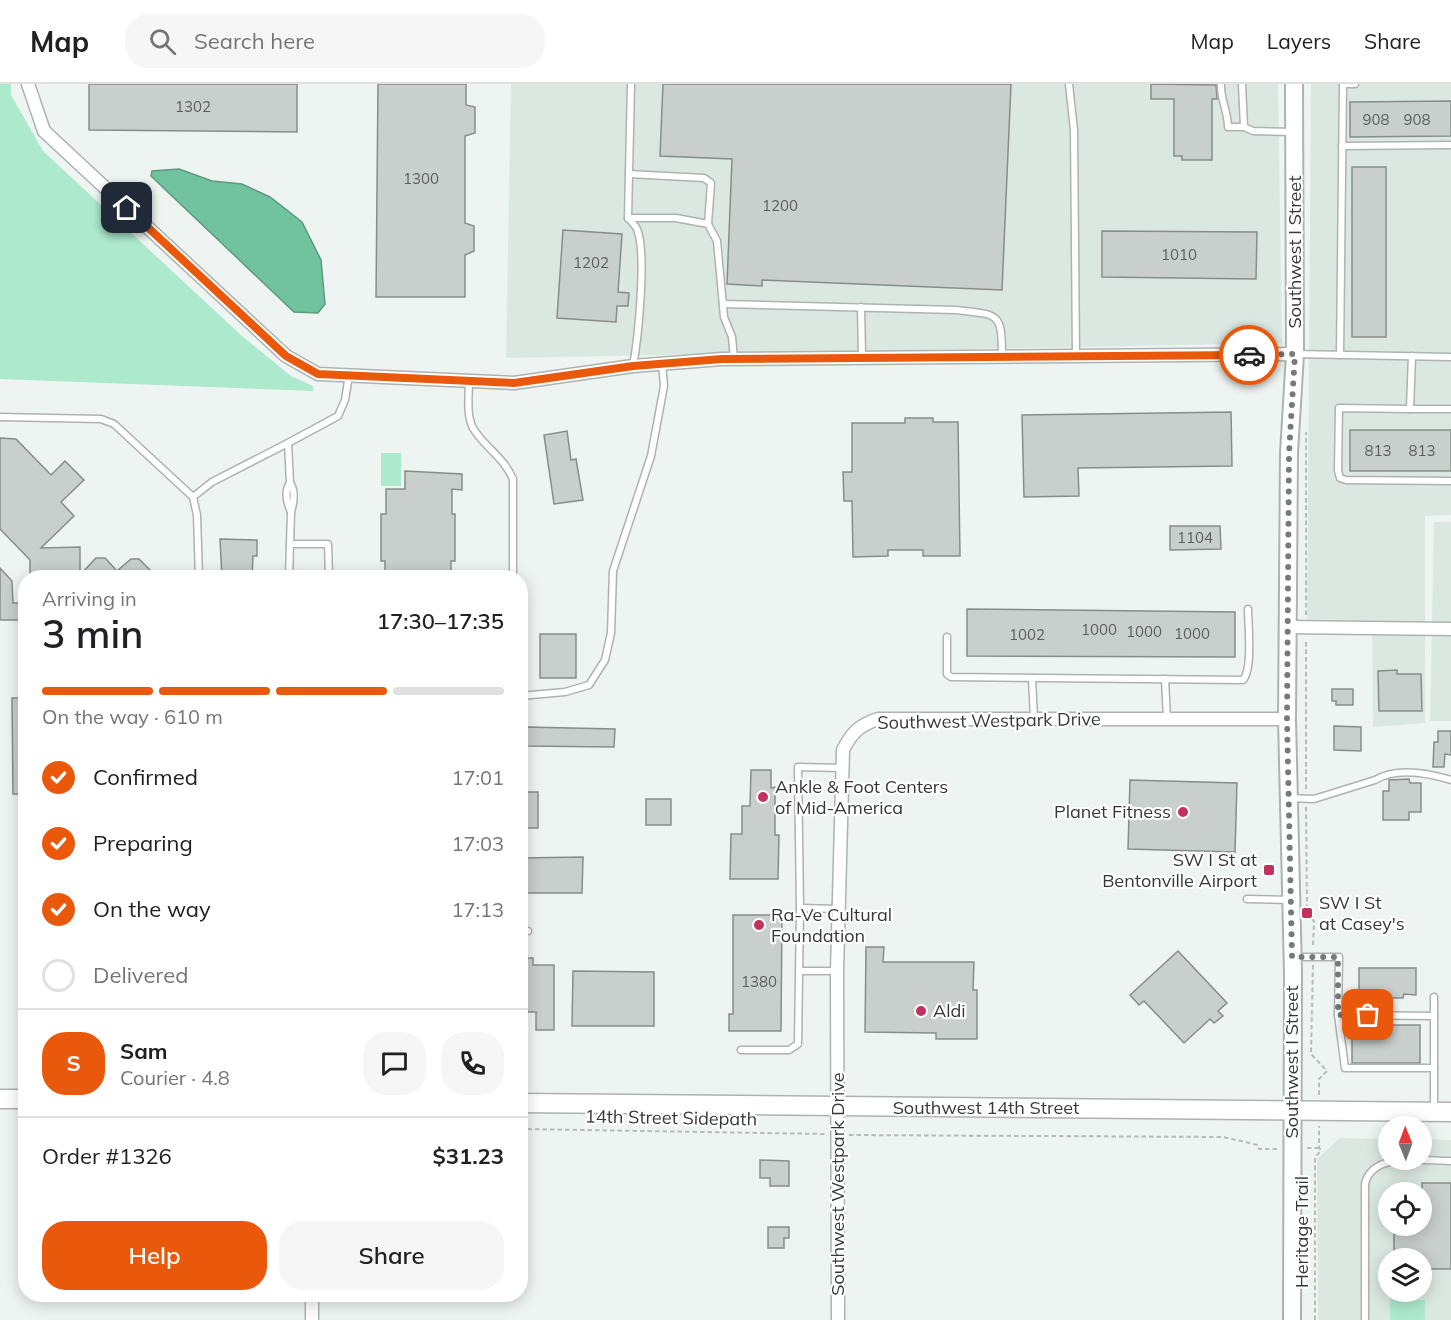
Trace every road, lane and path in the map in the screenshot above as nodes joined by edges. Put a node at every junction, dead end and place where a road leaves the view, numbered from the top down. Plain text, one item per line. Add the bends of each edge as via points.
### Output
1 (28, 84) edge
2 (631, 84) edge
3 (1069, 84) edge
4 (1221, 84) edge
5 (1242, 84) edge
6 (1294, 84) edge
7 (1343, 84) edge
8 (1355, 84) edge
9 (1244, 127) junction
10 (1294, 132) junction
11 (1451, 145) edge
12 (1342, 146) junction
13 (629, 174) junction
14 (628, 218) junction
15 (708, 224) junction
16 (723, 304) junction
17 (861, 307) junction
18 (1295, 354) junction
19 (1340, 355) junction
20 (1076, 356) junction
21 (1002, 357) junction
22 (1412, 357) junction
23 (1451, 357) edge
24 (862, 358) junction
25 (734, 359) junction
26 (662, 363) junction
27 (633, 366) junction
28 (349, 375) junction
29 (469, 381) junction
30 (1410, 409) junction
31 (1451, 409) edge
32 (0, 417) edge
33 (1306, 426) dead end
34 (288, 443) junction
35 (1451, 481) edge
36 (193, 497) junction
37 (290, 544) junction
38 (199, 570) edge
39 (289, 570) edge
40 (329, 570) edge
41 (513, 570) edge
42 (1248, 609) dead end
43 (1306, 610) dead end
44 (1288, 627) junction
45 (1451, 629) edge
46 (946, 637) dead end
47 (1032, 678) junction
48 (1165, 679) junction
49 (528, 695) edge
50 (1034, 719) junction
51 (1167, 719) junction
52 (1287, 719) junction
53 (843, 768) junction
54 (1451, 780) edge
55 (1288, 798) junction
56 (1246, 899) dead end
57 (1291, 900) junction
58 (800, 908) junction
59 (839, 909) junction
60 (1292, 957) junction
61 (799, 971) junction
62 (837, 971) junction
63 (1313, 988) dead end
64 (1434, 997) dead end
65 (1338, 1015) junction
66 (1368, 1015) junction
67 (1387, 1015) junction
68 (1403, 1016) junction
69 (1434, 1016) junction
70 (1368, 1025) dead end
71 (1387, 1025) dead end
72 (1403, 1025) dead end
73 (741, 1050) dead end
74 (1434, 1068) junction
75 (1319, 1079) dead end
76 (0, 1099) edge
77 (18, 1099) edge
78 (528, 1102) edge
79 (836, 1107) junction
80 (1292, 1110) junction
81 (1442, 1112) edge
82 (528, 1129) edge
83 (821, 1134) dead end
84 (852, 1135) dead end
85 (1319, 1148) dead end
86 (1259, 1149) dead end
87 (1451, 1161) edge
88 (312, 1302) edge
89 (312, 1320) edge
90 (838, 1320) edge
91 (1292, 1320) edge
92 (1315, 1320) edge
93 (1365, 1320) edge

1 - 28 street via 44,131 286,356 318,374
2 - 13 lane
3 - 20 lane via 1074,130
4 - 9 lane via 1228,127
5 - 9 lane
6 - 10 main road, Southwest I Street
7 - 8 lane
7 - 12 lane
9 - 10 lane via 1253,131
10 - 18 main road, Southwest I Street
11 - 12 lane
12 - 19 lane
13 - 14 lane
13 - 15 lane via 704,178 711,183
14 - 15 lane via 676,218
14 - 27 lane via 637,229 640,250 638,342
15 - 16 lane via 717,241
16 - 17 lane
16 - 25 lane
17 - 21 lane via 990,314 1002,330
17 - 24 lane
18 - 19 lane
18 - 20 street
18 - 44 main road, Southwest I Street via 1289,453
19 - 22 lane
20 - 21 street
21 - 24 street
22 - 23 lane
22 - 30 lane
24 - 25 street
25 - 26 street
26 - 27 street
26 - 49 lane via 664,386 651,456 613,571 611,633 605,660 589,685 566,692
27 - 29 street via 514,383
28 - 29 street
28 - 34 lane via 338,416
29 - 41 lane via 472,427 507,466 513,479
30 - 31 lane
30 - 35 lane via 1339,408 1340,478
32 - 36 lane via 100,419 114,424
33 - 43 path
34 - 36 lane via 212,482
34 - 37 lane
36 - 38 lane
37 - 39 lane
37 - 40 lane via 328,544
42 - 48 lane via 1248,663 1243,680
44 - 45 street
44 - 52 main road, Southwest I Street
46 - 47 lane via 945,664 951,677
47 - 48 lane
47 - 50 lane
48 - 51 lane
50 - 51 street, Southwest Westpark Drive
50 - 53 street, Southwest Westpark Drive via 878,719 851,734 843,750
51 - 52 street, Southwest Westpark Drive
52 - 55 main road, Southwest I Street
53 - 58 lane via 798,767
53 - 59 street, Southwest Westpark Drive
54 - 55 lane via 1413,773 1384,775 1314,799
55 - 57 main road, Southwest I Street
56 - 57 lane
57 - 60 main road, Southwest I Street
58 - 59 lane
58 - 61 lane
59 - 62 street, Southwest Westpark Drive
60 - 65 lane via 1338,957
60 - 80 main road, Southwest I Street
61 - 62 lane
61 - 73 lane via 798,1044 789,1050
62 - 79 street, Southwest Westpark Drive
63 - 75 path via 1311,1053 1327,1071
64 - 69 lane
65 - 66 lane
65 - 74 lane via 1345,1068
66 - 67 lane
66 - 70 lane
67 - 68 lane
67 - 71 lane
68 - 69 lane
68 - 72 lane
69 - 74 lane
74 - 81 lane
76 - 77 main road
78 - 79 main road, Southwest 14th Street
79 - 80 main road, Southwest 14th Street
79 - 90 street, Southwest Westpark Drive
80 - 81 main road, Southwest 14th Street
80 - 91 main road, Southwest I Street
82 - 83 path, 14th Street Sidepath
84 - 86 path via 1223,1137 1258,1145
85 - 92 path, Heritage Trail via 1315,1158
87 - 93 lane via 1387,1161 1367,1175
88 - 89 street

